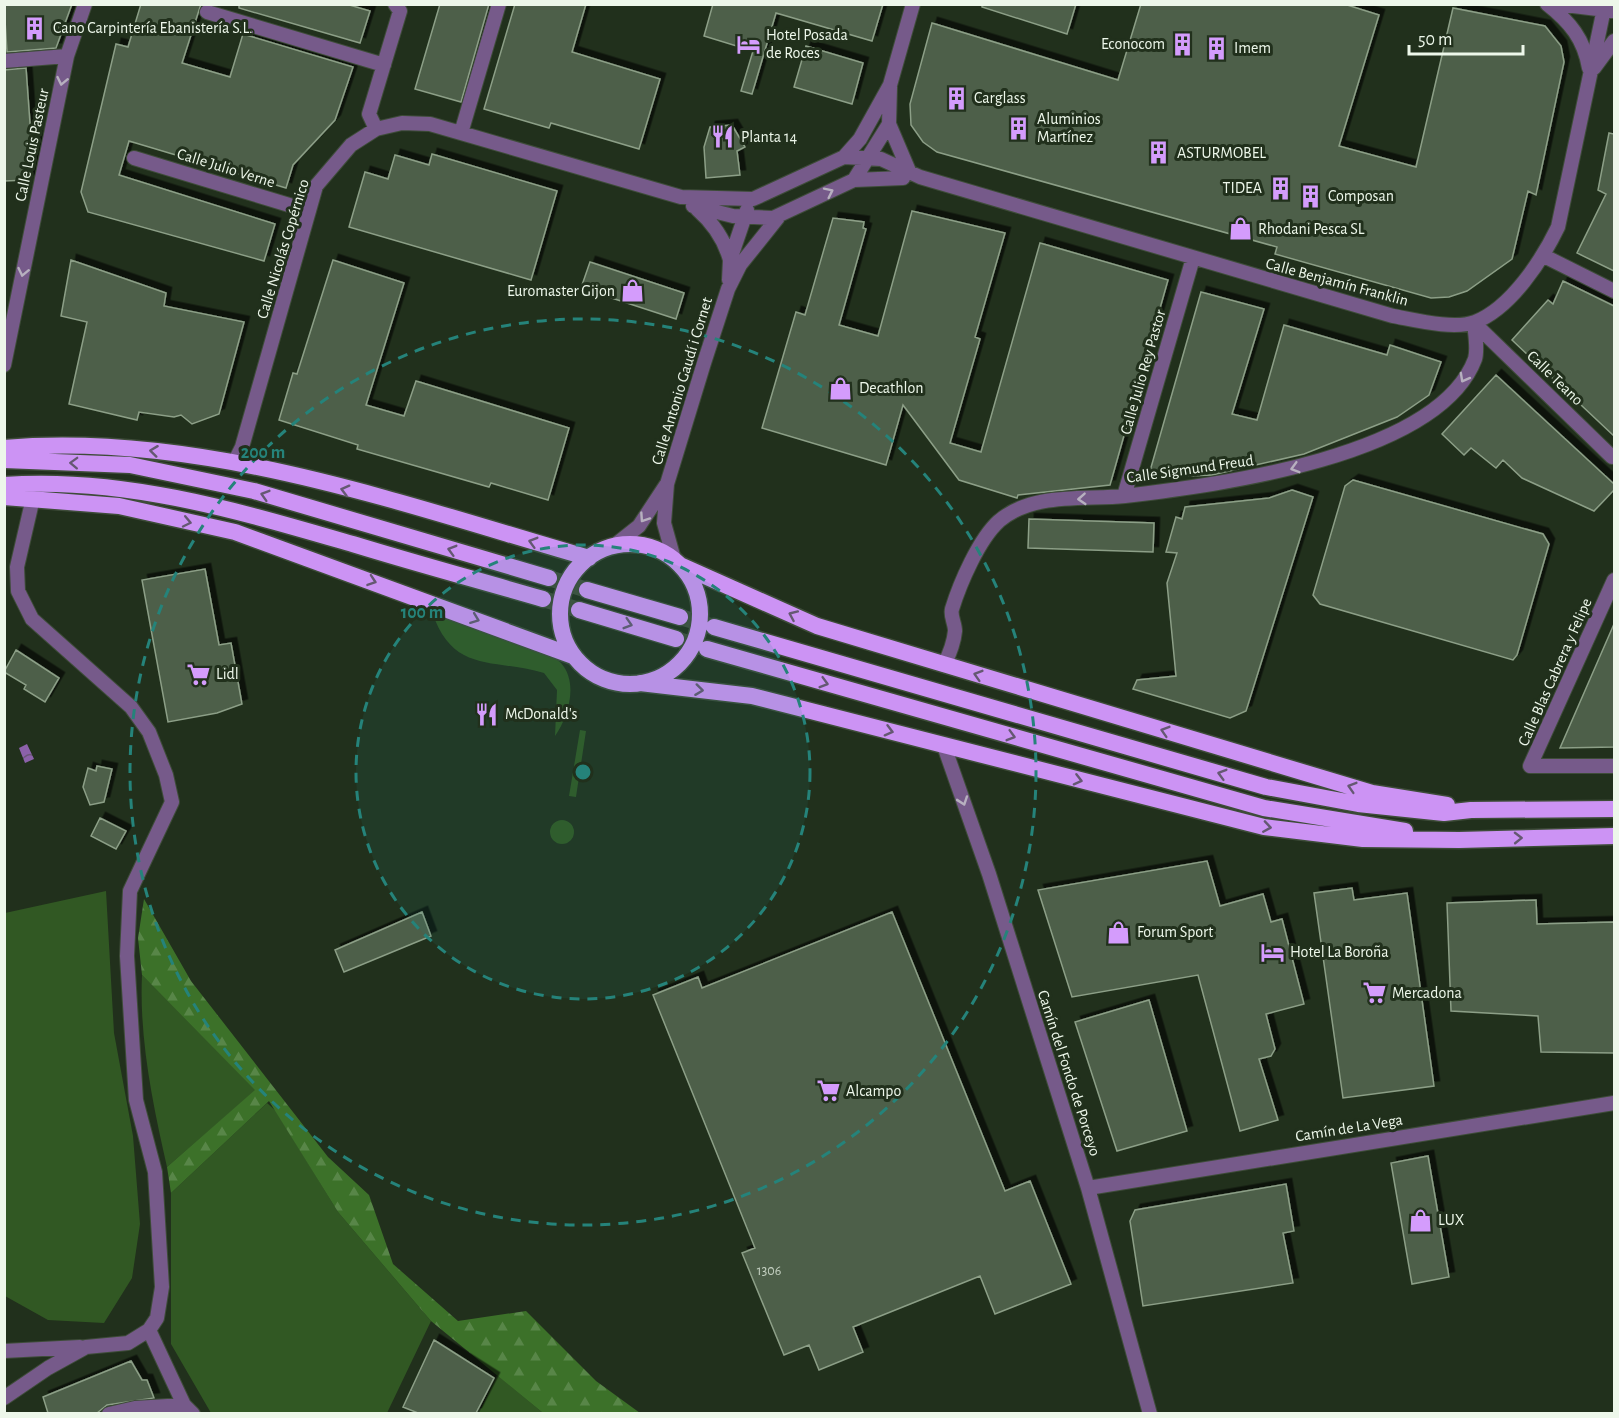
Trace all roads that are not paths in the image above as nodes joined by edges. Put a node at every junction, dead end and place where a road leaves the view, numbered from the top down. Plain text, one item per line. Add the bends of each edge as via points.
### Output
1 (85, 4) edge
2 (395, 4) edge
3 (500, 4) edge
4 (913, 4) edge
5 (1547, 4) edge
6 (1557, 4) edge
7 (1610, 8) edge
8 (207, 12) dead end
9 (1614, 41) edge
10 (67, 57) junction
11 (4, 61) edge
12 (384, 65) junction
13 (1590, 75) junction
14 (890, 85) junction
15 (879, 104) junction
16 (889, 124) junction
17 (376, 129) junction
18 (461, 133) junction
19 (844, 157) junction
20 (134, 158) dead end
21 (870, 159) junction
22 (910, 175) junction
23 (854, 180) junction
24 (681, 197) junction
25 (753, 199) junction
26 (735, 200) junction
27 (693, 206) junction
28 (309, 211) junction
29 (780, 215) junction
30 (744, 217) junction
31 (1544, 256) junction
32 (1193, 258) junction
33 (735, 262) junction
34 (1614, 291) edge
35 (1474, 323) junction
36 (4, 364) edge
37 (4, 448) edge
38 (1612, 457) dead end
39 (4, 460) edge
40 (235, 461) junction
41 (667, 484) junction
42 (4, 485) edge
43 (1124, 496) junction
44 (4, 497) edge
45 (33, 498) junction
46 (615, 545) junction
47 (589, 558) junction
48 (677, 562) junction
49 (549, 578) tunnel mouth
50 (1614, 580) edge
51 (587, 590) tunnel mouth
52 (543, 599) tunnel mouth
53 (579, 610) tunnel mouth
54 (680, 617) tunnel mouth
55 (714, 627) tunnel mouth
56 (676, 639) tunnel mouth
57 (707, 649) tunnel mouth
58 (573, 656) junction
59 (944, 665) junction
60 (640, 683) junction
61 (944, 746) junction
62 (1614, 766) edge
63 (1614, 809) edge
64 (1471, 810) junction
65 (1614, 836) edge
66 (1459, 840) junction
67 (1614, 1103) edge
68 (1088, 1188) junction
69 (149, 1330) junction
70 (86, 1347) junction
71 (4, 1351) edge
72 (4, 1398) edge
73 (189, 1409) edge
74 (109, 1413) edge
75 (1150, 1413) edge

1 - 10 street, Calle Louis Pasteur
2 - 12 street via 400,11
3 - 18 street
4 - 14 street
5 - 13 street via 1575,29 1586,52
6 - 7 street
7 - 13 street
8 - 12 street
9 - 13 street
10 - 11 street
10 -> 36 street, Calle Louis Pasteur
12 - 17 street via 369,114
13 - 31 street via 1558,227
14 - 15 street
14 - 16 street
15 - 19 street via 860,139
15 - 21 street via 866,146
16 - 21 street
16 - 22 street
17 - 18 street, Calle Nicolás Copérnico via 402,123 430,124
17 - 28 street, Calle Nicolás Copérnico via 351,145 331,166 316,186
18 - 24 street, Calle Nicolás Copérnico
19 - 21 street, Calle Benjamín Franklin
19 - 25 street
20 - 28 street, Calle Julio Verne
21 - 22 street, Calle Benjamín Franklin via 881,159
21 - 23 street
22 - 23 street, Calle Benjamín Franklin
22 - 32 street, Calle Benjamín Franklin
29 -> 23 street
24 - 26 street, Calle Nicolás Copérnico
24 - 27 street, Calle Nicolás Copérnico
25 - 26 street
25 - 30 street, Calle Antonio Gaudí i Cornet
26 - 30 street
27 - 30 street, Calle Nicolás Copérnico
27 - 33 street, Calle Nicolás Copérnico via 712,222
28 - 40 street, Calle Nicolás Copérnico
29 - 30 street
29 - 33 street
30 - 33 street, Calle Antonio Gaudí i Cornet
31 - 34 street
31 - 35 street via 1510,297
32 - 35 street, Calle Benjamín Franklin via 1393,316 1440,324
32 - 43 street, Calle Julio Rey Pastor
33 - 41 street, Calle Antonio Gaudí i Cornet
35 - 38 street, Calle Teano
35 -> 43 street, Calle Sigmund Freud via 1476,357 1459,387 1405,429 1292,469
40 -> 37 highway via 111,446
49 -> 39 highway via 232,486 130,465
47 -> 40 highway
41 -> 46 street, Calle Antonio Gaudí i Cornet via 639,526
41 - 48 street, Calle Antonio Gaudí i Cornet via 664,523
42 - 52 highway via 122,489 246,513
43 -> 59 street, Calle Sigmund Freud via 1035,502 999,522 976,555 951,611 955,630
44 - 45 highway
45 -> 58 highway via 119,507 235,532
45 - 69 street via 17,567 18,591 32,619 132,707 149,732 172,802 130,891 127,956 136,1100 155,1172 162,1257 157,1318
46 - 47 highway
46 - 48 highway via 636,544
47 - 58 highway via 570,578 561,600 560,624
59 -> 48 highway via 817,626
48 - 60 highway via 699,603 697,635 692,648 664,675
50 - 62 street, Calle Blas Cabrera y Felipe via 1530,766
51 - 54 highway
53 -> 56 highway
64 -> 55 highway via 1444,813 1358,804 1266,787
57 -> 66 highway via 1264,808
58 - 60 highway via 602,679 627,685
64 -> 59 highway via 1372,793
60 -> 61 highway via 752,696
61 -> 66 highway via 1264,827 1363,839
61 -> 68 street, Camín del Fondo de Porceyo
63 - 64 highway
66 -> 65 highway
67 - 68 street, Camín de La Vega
68 - 75 street, Camín del Fondo de Porceyo
69 - 70 street via 128,1343
69 - 73 street
70 - 71 street
70 - 72 street
73 - 74 street via 135,1408

